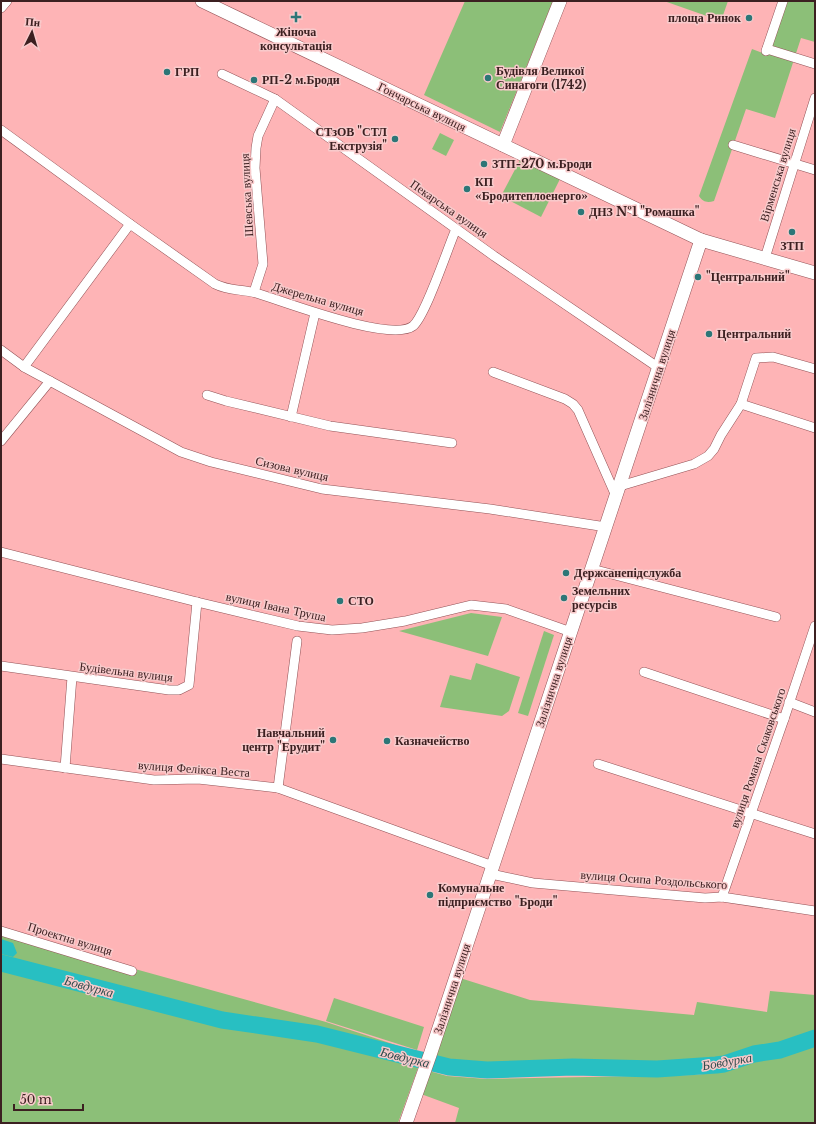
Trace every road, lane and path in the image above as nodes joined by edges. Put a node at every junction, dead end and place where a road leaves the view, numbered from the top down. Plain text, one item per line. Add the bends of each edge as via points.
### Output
1 (7, 1) edge
2 (202, 1) edge
3 (560, 1) edge
4 (783, 1) edge
5 (1, 8) edge
6 (815, 64) edge
7 (222, 74) dead end
8 (815, 98) edge
9 (276, 99) junction
10 (1, 130) edge
11 (503, 145) junction
12 (733, 145) dead end
13 (794, 164) junction
14 (815, 170) edge
15 (130, 224) junction
16 (456, 229) junction
17 (701, 240) junction
18 (765, 258) junction
19 (815, 273) edge
20 (254, 292) junction
21 (315, 313) junction
22 (1, 350) edge
23 (24, 366) junction
24 (659, 368) junction
25 (815, 369) edge
26 (493, 372) dead end
27 (50, 381) junction
28 (206, 395) dead end
29 (742, 404) junction
30 (291, 417) junction
31 (815, 428) edge
32 (1, 441) edge
33 (452, 443) dead end
34 (618, 491) junction
35 (606, 528) junction
36 (1, 552) edge
37 (592, 569) junction
38 (197, 602) junction
39 (776, 617) dead end
40 (815, 626) edge
41 (571, 632) junction
42 (297, 641) dead end
43 (1, 666) edge
44 (644, 672) dead end
45 (72, 677) junction
46 (789, 702) junction
47 (815, 712) edge
48 (784, 719) junction
49 (1, 759) edge
50 (598, 764) dead end
51 (65, 768) junction
52 (278, 788) junction
53 (752, 813) junction
54 (815, 834) edge
55 (492, 870) junction
56 (722, 896) junction
57 (815, 911) edge
58 (1, 931) edge
59 (132, 971) dead end
60 (406, 1123) edge

1 - 5 street
2 - 11 main road, Гончарська вулиця
3 - 11 main road
4 - 6 street via 767,50
7 - 9 street, Пекарська вулиця
8 - 13 street, Вірменська вулиця
9 - 16 street, Пекарська вулиця
9 - 20 street, Шевська вулиця via 258,136 256,148 255,168 263,264
10 - 15 street, Джерельна вулиця
11 - 17 main road, Гончарська вулиця
12 - 13 street
13 - 14 street
13 - 18 street, Вірменська вулиця
15 - 20 street, Джерельна вулиця via 215,284 224,288
15 - 23 street
16 - 21 street, Джерельна вулиця via 427,302 413,325 404,330 392,330 353,324
16 - 24 street, Пекарська вулиця
17 - 18 main road, Гончарська вулиця
17 - 24 main road, Залізнична вулиця
18 - 19 main road, Гончарська вулиця
20 - 21 street, Джерельна вулиця
21 - 30 street
22 - 23 street, Сизова вулиця
23 - 27 street, Сизова вулиця
24 - 34 main road, Залізнична вулиця
25 - 29 street via 773,357 756,358
26 - 34 street via 573,404
27 - 32 street
27 - 35 street, Сизова вулиця via 181,452 211,462 322,489 490,509
28 - 30 street
29 - 31 street
29 - 34 street via 708,456 694,464
30 - 33 street via 330,426
34 - 35 main road, Залізнична вулиця
35 - 37 main road, Залізнична вулиця
36 - 38 street, вулиця Івана Труша
37 - 39 street
37 - 41 main road, Залізнична вулиця
38 - 41 street, вулиця Івана Труша via 298,626 332,630 405,621 471,605 506,609
38 - 45 street, Будівельна вулиця via 189,685 179,690 169,690
40 - 46 street, вулиця Романа Скаковського
41 - 55 main road, Залізнична вулиця
42 - 52 street
43 - 45 street, Будівельна вулиця
44 - 48 street
45 - 51 street
46 - 47 street
46 - 48 street, вулиця Романа Скаковського
48 - 53 street, вулиця Романа Скаковського
49 - 51 street, вулиця Фелікса Веста
50 - 53 street
51 - 52 street, вулиця Фелікса Веста via 154,780 198,779
52 - 55 street, вулиця Фелікса Веста
53 - 54 street
53 - 56 street, вулиця Романа Скаковського
55 - 56 street, вулиця Осипа Роздольського via 533,883 705,898
55 - 60 main road, Залізнична вулиця
56 - 57 street, вулиця Осипа Роздольського
58 - 59 street, Проектна вулиця

